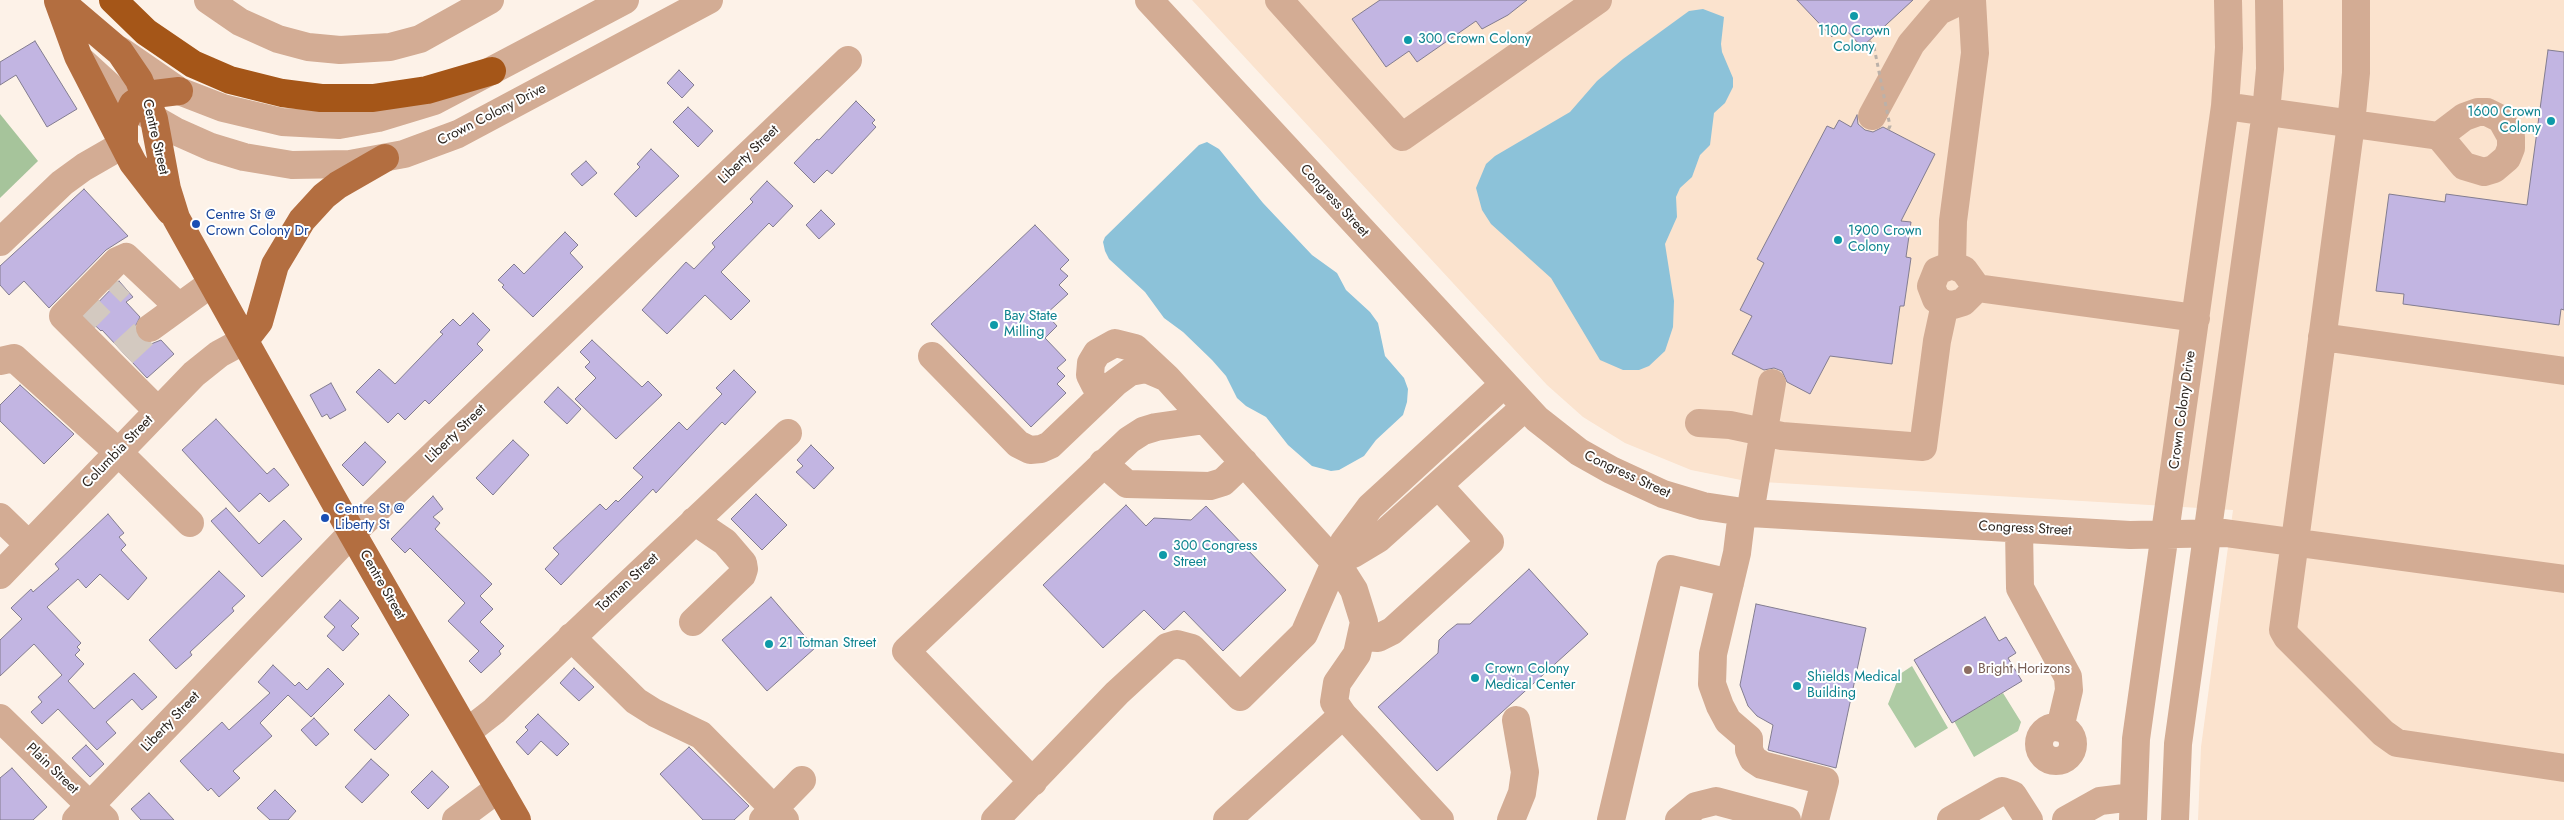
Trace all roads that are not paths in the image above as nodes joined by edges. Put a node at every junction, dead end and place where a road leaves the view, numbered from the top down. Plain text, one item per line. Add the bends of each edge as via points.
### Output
1 (58, 0) edge
2 (113, 0) edge
3 (208, 0) edge
4 (490, 0) edge
5 (625, 0) edge
6 (709, 0) edge
7 (1149, 0) edge
8 (1279, 0) edge
9 (1598, 0) edge
10 (1962, 0) edge
11 (1972, 0) edge
12 (2228, 0) edge
13 (2269, 0) edge
14 (2356, 0) edge
15 (672, 9) edge
16 (106, 39) junction
17 (78, 56) junction
18 (848, 60) dead end
19 (492, 72) junction
20 (179, 91) junction
21 (144, 106) junction
22 (2225, 106) junction
23 (2266, 112) junction
24 (1880, 123) road end
25 (2351, 124) junction
26 (2439, 136) dead end
27 (124, 144) junction
28 (385, 158) junction
29 (176, 218) junction
30 (0, 242) edge
31 (1952, 265) junction
32 (120, 283) dead end
33 (212, 283) junction
34 (1976, 288) junction
35 (173, 302) junction
36 (1946, 304) junction
37 (2196, 318) junction
38 (150, 328) tunnel mouth
39 (2322, 337) junction
40 (244, 340) junction
41 (932, 356) dead end
42 (0, 361) edge
43 (2564, 370) edge
44 (1772, 383) dead end
45 (1503, 385) junction
46 (1525, 407) junction
47 (158, 411) junction
48 (1205, 420) junction
49 (1699, 423) dead end
50 (788, 433) dead end
51 (1764, 433) junction
52 (118, 452) junction
53 (1244, 462) junction
54 (1103, 463) junction
55 (1438, 486) junction
56 (1746, 512) junction
57 (0, 516) edge
58 (694, 521) junction
59 (190, 522) dead end
60 (2019, 529) junction
61 (2207, 532) junction
62 (352, 533) junction
63 (2166, 535) junction
64 (2294, 541) junction
65 (29, 545) junction
66 (1335, 561) junction
67 (0, 575) edge
68 (2564, 579) edge
69 (1730, 582) junction
70 (693, 622) dead end
71 (571, 637) junction
72 (1362, 637) junction
73 (1343, 714) junction
74 (0, 718) edge
75 (1516, 720) dead end
76 (2060, 728) dead end
77 (467, 732) junction
78 (2564, 768) edge
79 (802, 780) dead end
80 (1033, 782) junction
81 (499, 788) junction
82 (2133, 808) edge
83 (90, 815) edge
84 (774, 816) edge
85 (456, 820) edge
86 (517, 820) edge
87 (995, 820) edge
88 (1227, 820) edge
89 (1440, 820) edge
90 (1511, 820) edge
91 (1611, 820) edge
92 (1679, 820) edge
93 (1786, 820) edge
94 (1815, 820) edge
95 (1952, 820) edge
96 (2029, 820) edge
97 (2066, 820) edge
98 (2175, 820) edge

1 - 16 main road, Centre Street
1 - 17 main road, Centre Street
2 - 19 highway via 146,32 194,64 230,80 282,93 321,98 373,98 427,90
3 - 4 street via 240,22 270,36 308,47 340,50 390,46 420,39
5 - 19 street
6 - 15 street, Crown Colony Drive
7 - 45 street, Congress Street
8 - 9 street via 1402,137
10 - 24 street via 1946,6 1920,31 1901,59
11 - 31 street via 1974,53 1953,221
12 - 22 street, Crown Colony Drive
13 - 23 street via 2270,69
14 - 25 street via 2356,73
15 - 28 street, Crown Colony Drive via 458,134 422,149
16 - 20 street
16 - 21 main road, Centre Street via 130,64
17 - 21 street, Crown Colony Drive via 102,80
17 - 27 main road, Centre Street
18 - 62 street, Liberty Street
19 - 20 street via 434,101 378,118 339,125 302,125 261,119
20 - 21 main road
21 - 27 main road via 124,123
21 - 28 street, Crown Colony Drive via 175,131 211,147 268,161 330,166
21 - 29 main road, Centre Street
22 - 23 street
22 - 37 street, Crown Colony Drive
23 - 25 street
23 - 61 street
25 - 26 street
25 - 39 street
27 - 29 main road, Centre Street via 143,179
27 - 30 street via 62,183
28 - 40 main road via 338,185 302,220 275,265 259,322
29 - 33 main road, Centre Street
31 - 34 street via 1964,270
31 - 36 street via 1937,271 1931,282 1934,296
32 - 35 street via 129,276 150,296
33 - 35 street
33 - 40 main road, Centre Street
34 - 36 street via 1960,303
34 - 37 street
35 - 38 street
35 - 47 street via 126,257 117,261 63,316 117,359
36 - 51 street via 1937,341 1923,447
37 - 63 street, Crown Colony Drive
39 - 43 street
39 - 64 street
40 - 47 street, Columbia Street via 206,364
40 - 62 main road, Centre Street
41 - 48 street via 1026,450 1050,445 1103,394 1090,375 1092,363 1100,350 1115,343 1135,348
42 - 52 street via 14,358
44 - 51 street
45 - 46 street, Congress Street
45 - 66 street via 1370,507 1352,530
46 - 55 street
46 - 56 street, Congress Street via 1565,443 1619,474 1681,500
47 - 52 street, Columbia Street
48 - 53 street
48 - 54 street via 1142,431
49 - 51 street
50 - 58 street, Totman Street
51 - 56 street
52 - 59 street
52 - 65 street, Columbia Street
53 - 54 street via 1223,482 1210,486 1126,484
53 - 66 street
54 - 80 street via 906,651
55 - 66 street via 1378,539
55 - 72 street via 1490,542 1392,631 1378,638
56 - 60 street, Congress Street
56 - 69 street
57 - 65 street
58 - 70 street via 725,542 743,563 744,569 742,575
58 - 71 street, Totman Street
60 - 63 street, Congress Street
60 - 76 street via 2020,588 2068,677 2069,690
61 - 63 street, Congress Street
61 - 64 street, Congress Street
61 - 98 street via 2178,744
62 - 77 main road, Centre Street
62 - 83 street, Liberty Street
63 - 82 street, Crown Colony Drive via 2136,739
64 - 68 street, Congress Street
64 - 78 street via 2282,625 2284,633 2386,735 2408,746
65 - 67 street, Columbia Street
66 - 72 street via 1350,582 1361,608 1364,622
66 - 80 street via 1304,634 1240,697 1192,648 1177,644 1167,647 1117,693
69 - 91 street via 1670,569
69 - 94 street via 1713,654 1712,679 1724,714 1749,740 1750,754 1757,763 1825,781
71 - 77 street, Totman Street via 494,711
71 - 84 street via 636,701 701,735
72 - 73 street via 1355,658 1334,691 1334,702
73 - 88 street
73 - 89 street
74 - 83 street, Plain Street
75 - 90 street via 1525,772 1522,793
77 - 81 main road, Centre Street
79 - 84 street
80 - 87 street
81 - 85 street
81 - 86 main road, Centre Street
82 - 97 street via 2100,801
92 - 93 street via 1696,806 1716,802
95 - 96 street via 1996,793 2005,791 2015,798

